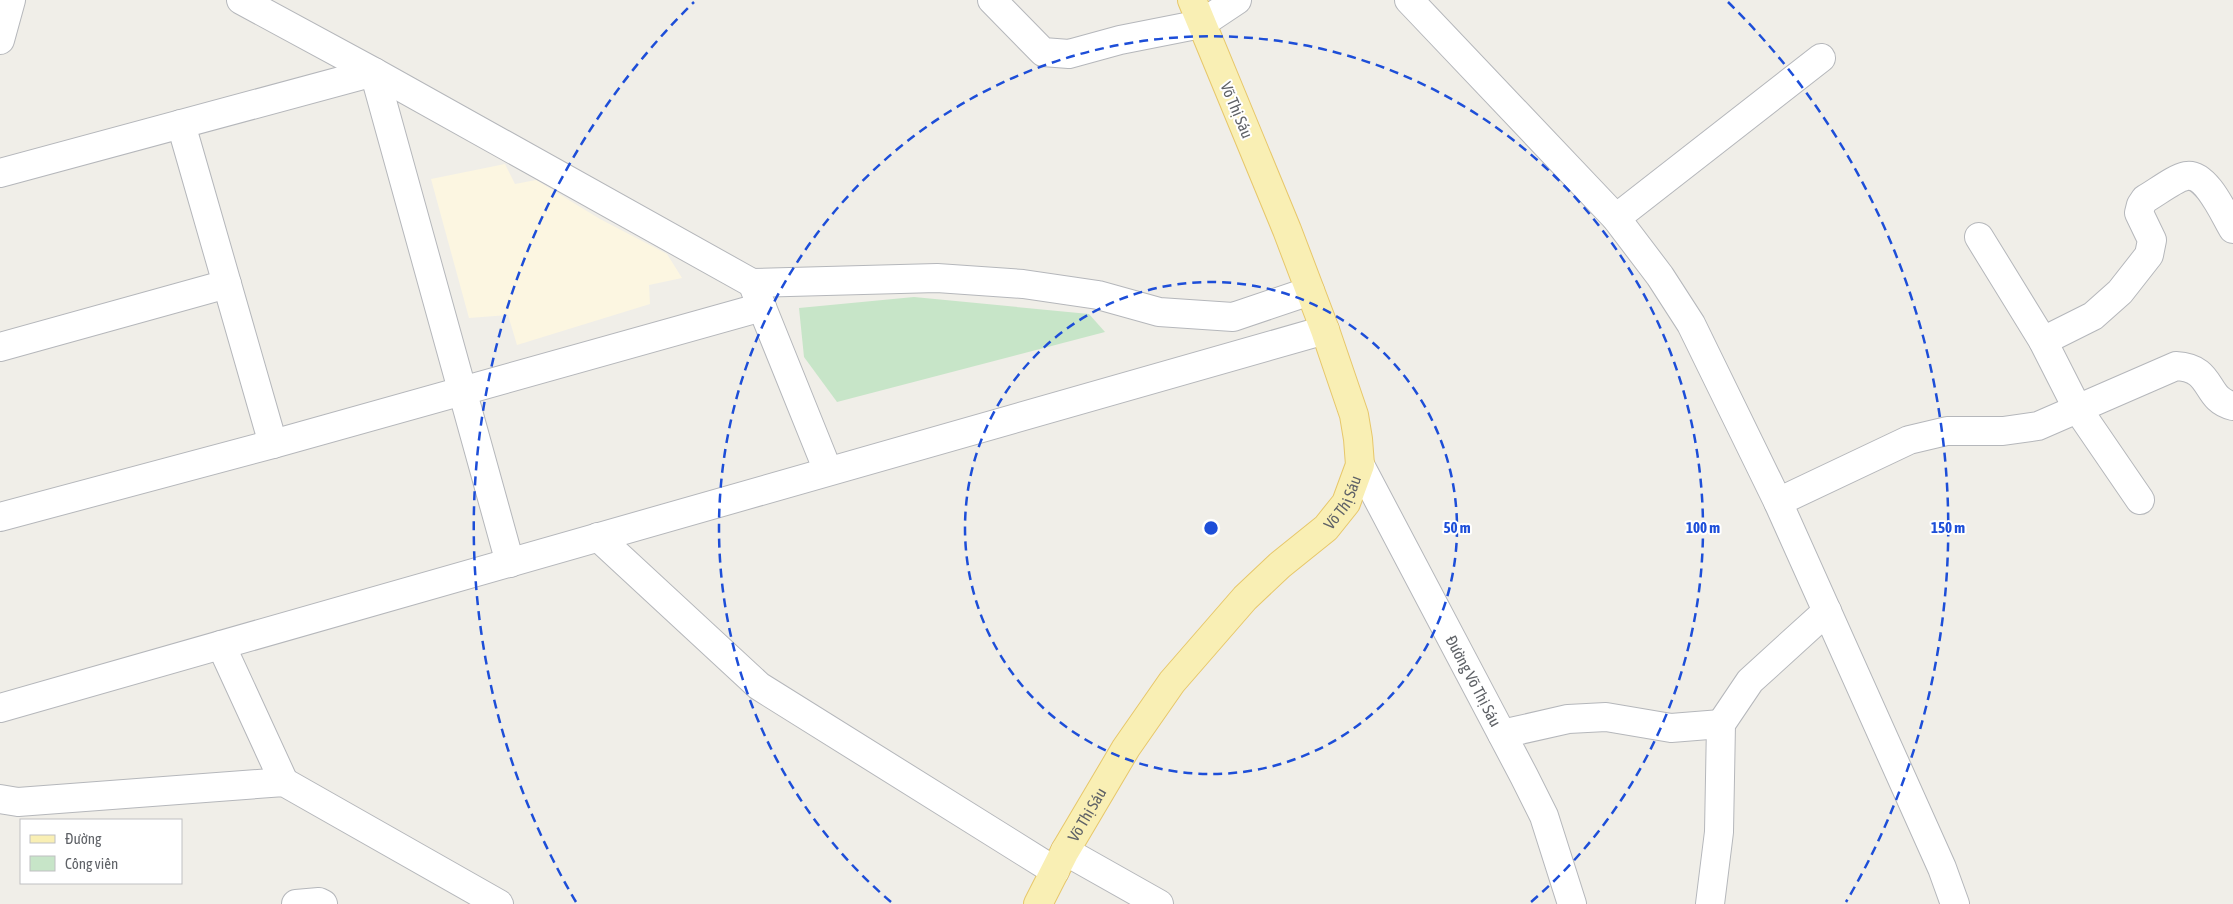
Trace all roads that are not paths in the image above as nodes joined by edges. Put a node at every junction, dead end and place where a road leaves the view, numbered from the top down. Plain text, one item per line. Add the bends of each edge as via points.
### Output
1 (11, 0) edge
2 (241, 0) edge
3 (992, 0) edge
4 (1237, 0) edge
5 (1409, 0) edge
6 (1197, 12) edge
7 (0, 40) edge
8 (1821, 58) dead end
9 (374, 72) junction
10 (181, 124) junction
11 (0, 173) edge
12 (1616, 218) junction
13 (2233, 229) edge
14 (1978, 237) dead end
15 (227, 284) junction
16 (1310, 291) junction
17 (757, 295) junction
18 (1325, 330) junction
19 (2043, 341) junction
20 (0, 347) edge
21 (462, 391) junction
22 (2233, 406) edge
23 (2077, 408) junction
24 (273, 444) junction
25 (1360, 465) junction
26 (828, 471) junction
27 (2140, 500) dead end
28 (1778, 502) junction
29 (0, 517) edge
30 (598, 537) junction
31 (510, 563) junction
32 (1827, 611) junction
33 (221, 645) junction
34 (0, 708) edge
35 (1721, 724) junction
36 (1502, 734) junction
37 (284, 782) junction
38 (0, 799) edge
39 (1060, 861) junction
40 (296, 904) edge
41 (323, 904) edge
42 (499, 904) edge
43 (1038, 904) edge
44 (1159, 904) edge
45 (1572, 904) edge
46 (1710, 904) edge
47 (1955, 904) edge

1 - 7 street
2 - 9 street
3 - 6 street via 1042,52 1069,54 1120,40
4 - 6 street
5 - 12 street
6 - 16 main road, Võ Thị Sáu
8 - 12 street
9 - 10 street
9 - 17 street
9 - 21 street
10 - 11 street
10 - 15 street
12 - 28 street via 1691,324
13 - 19 street via 2205,182 2195,176 2185,176 2141,205 2139,213 2152,240 2149,255 2120,292 2094,316
14 - 19 street
15 - 20 street
15 - 24 street
16 - 17 street via 1233,317 1159,312 1098,295 937,278
16 - 18 main road, Võ Thị Sáu
17 - 21 street
17 - 26 street
18 - 25 main road, Võ Thị Sáu via 1354,415
18 - 26 street
19 - 23 street
21 - 24 street
21 - 31 street
22 - 23 street via 2220,401 2200,372 2176,366
23 - 27 street
23 - 28 street via 2038,426 1946,431 1909,440
24 - 29 street
25 - 36 street, Đường Võ Thị Sáu
25 - 39 main road, Võ Thị Sáu via 1346,503 1326,528 1244,598 1172,682 1126,748
26 - 30 street
28 - 32 street
30 - 31 street
30 - 39 street via 759,686
31 - 33 street
32 - 35 street via 1750,681
32 - 47 street
33 - 34 street
33 - 37 street
35 - 36 street via 1672,728 1606,717 1568,720
35 - 46 street via 1719,832
36 - 45 street, Đường Võ Thị Sáu via 1544,816
37 - 38 street via 18,802
37 - 42 street
39 - 43 main road, Võ Thị Sáu
39 - 44 street
40 - 41 street

